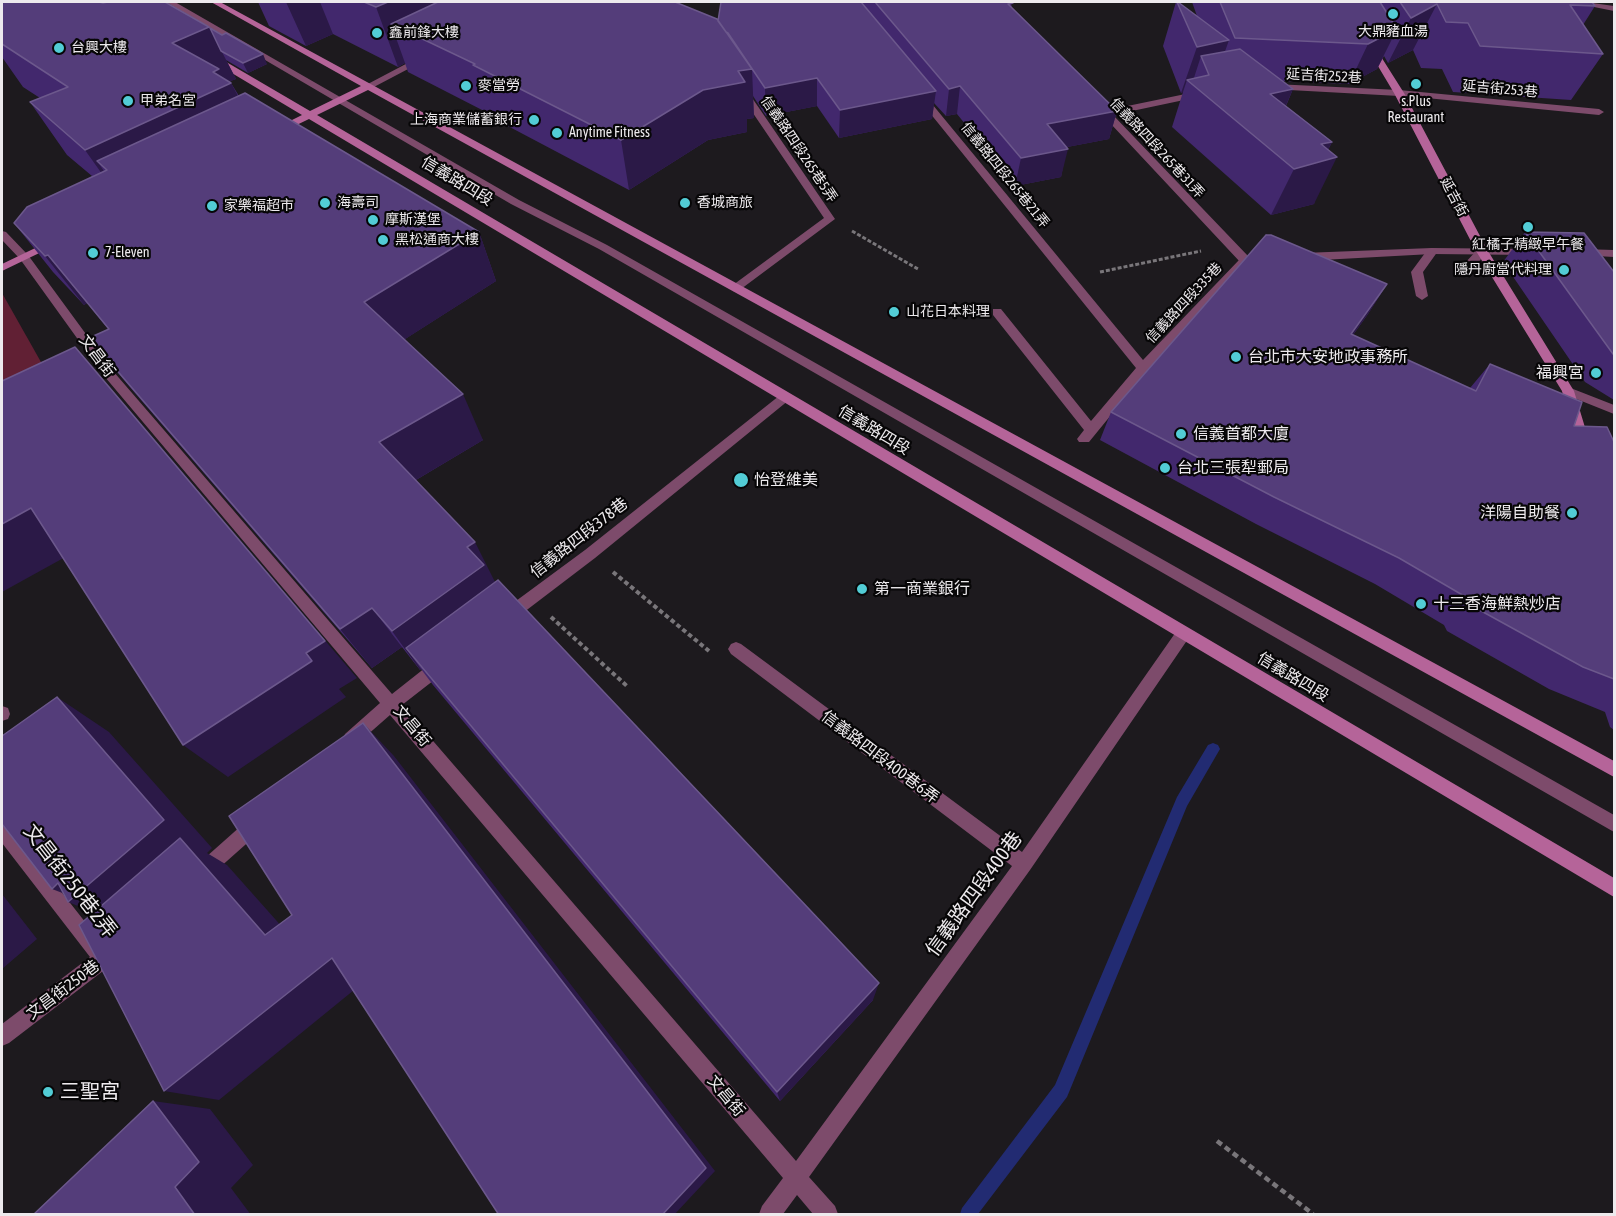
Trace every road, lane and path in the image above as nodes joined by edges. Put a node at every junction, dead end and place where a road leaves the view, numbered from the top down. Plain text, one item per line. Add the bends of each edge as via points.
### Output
1 (170, 2) edge
2 (215, 2) edge
3 (1573, 2) edge
4 (1614, 9) edge
5 (1361, 32) edge
6 (434, 54) edge
7 (208, 55) edge
8 (737, 83) edge
9 (912, 85) edge
10 (369, 86) junction
11 (1263, 87) edge
12 (1207, 93) edge
13 (1399, 93) junction
14 (1090, 96) edge
15 (339, 100) junction
16 (1599, 112) dead end
17 (1106, 113) junction
18 (310, 115) junction
19 (272, 133) edge
20 (830, 219) junction
21 (2, 234) edge
22 (65, 237) edge
23 (1231, 245) junction
24 (1432, 251) junction
25 (1482, 251) junction
26 (1545, 253) edge
27 (1568, 253) edge
28 (1614, 254) edge
29 (24, 257) junction
30 (1245, 260) junction
31 (1468, 267) dead end
32 (2, 268) edge
33 (918, 269) dead end
34 (1070, 279) junction
35 (737, 288) junction
36 (1422, 296) dead end
37 (997, 312) dead end
38 (1143, 368) junction
39 (1568, 391) junction
40 (784, 397) junction
41 (1614, 410) edge
42 (1588, 455) edge
43 (590, 554) junction
44 (531, 598) junction
45 (494, 626) edge
46 (1184, 634) junction
47 (736, 649) joint
48 (457, 654) edge
49 (628, 687) dead end
50 (392, 703) junction
51 (339, 750) edge
52 (1614, 769) edge
53 (269, 812) edge
54 (1614, 824) edge
55 (2, 830) edge
56 (1024, 864) junction
57 (190, 882) edge
58 (1614, 888) edge
59 (129, 936) edge
60 (103, 960) junction
61 (2, 1036) edge
62 (1217, 1141) dead end
63 (795, 1177) junction
64 (770, 1215) edge
65 (827, 1215) edge
66 (1313, 1215) edge

1 - 15 street, 信義路四段
2 - 10 main road
3 - 4 street
5 - 13 main road, 延吉街
6 - 10 street
7 - 18 main road, 信義路四段
8 - 20 street, 信義路四段265巷5弄
9 - 34 street, 信義路四段265巷21弄
10 - 15 main road
10 - 35 main road
11 - 13 street, 延吉街252巷
12 - 17 street
13 - 16 street, 延吉街253巷
13 - 25 main road, 延吉街
14 - 17 street, 信義路四段265巷31弄
15 - 18 main road
15 - 54 street, 信義路四段
17 - 23 street, 信義路四段265巷31弄
18 - 19 main road
18 - 40 main road, 信義路四段
20 - 33 path
20 - 35 street, 信義路四段265巷5弄
21 - 29 street, 文昌街
22 - 29 main road
23 - 30 street, 信義路四段265巷31弄
23 - 34 path
24 - 25 street, 信義路四段335巷
24 - 30 street, 信義路四段335巷
24 - 36 street via 1417,272
25 - 26 street, 信義路四段335巷
25 - 31 street
25 - 39 main road, 延吉街
27 - 28 street
29 - 32 main road
29 - 50 street, 文昌街 via 104,376
30 - 38 street, 信義路四段335巷
34 - 38 street, 信義路四段265巷21弄
35 - 52 main road
37 - 38 street, 信義路四段335巷 via 1087,434
39 - 41 street
39 - 42 main road, 延吉街
40 - 43 street, 信義路四段378巷
40 - 46 main road, 信義路四段
43 - 44 street, 信義路四段378巷
43 - 47 path via 719,660
44 - 45 street, 信義路四段378巷
44 - 49 path
46 - 56 street, 信義路四段400巷
46 - 58 main road, 信義路四段
47 - 56 street, 信義路四段400巷6弄
48 - 50 street
50 - 51 street
50 - 63 street, 文昌街
53 - 57 street
55 - 60 street, 文昌街250巷2弄
56 - 63 street, 信義路四段400巷
59 - 60 street, 文昌街250巷
60 - 61 street, 文昌街250巷
62 - 66 path
63 - 64 street, 信義路四段400巷
63 - 65 street, 文昌街

